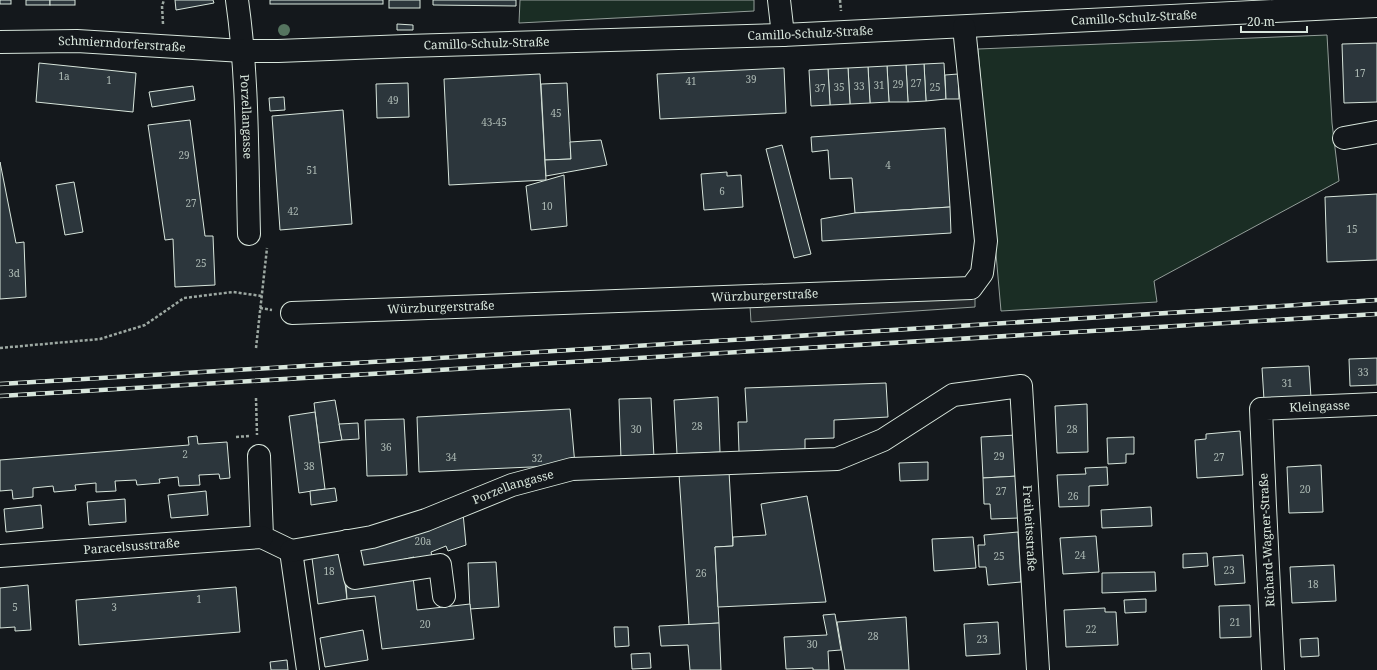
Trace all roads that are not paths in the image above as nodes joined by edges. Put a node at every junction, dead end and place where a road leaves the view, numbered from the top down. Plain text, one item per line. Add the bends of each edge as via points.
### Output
1 (237, 0) edge
2 (779, 0) edge
3 (1377, 6) edge
4 (964, 27) junction
5 (783, 35) junction
6 (0, 42) edge
7 (243, 51) junction
8 (1377, 132) edge
9 (1344, 138) dead end
10 (248, 234) road end
11 (292, 313) dead end
12 (1021, 386) joint
13 (1377, 404) edge
14 (1261, 409) joint
15 (259, 456) road end
16 (262, 537) junction
17 (347, 541) junction
18 (291, 551) junction
19 (0, 556) edge
20 (444, 596) dead end
21 (308, 670) edge
22 (1038, 670) edge
23 (1273, 670) edge

1 - 7 street, Porzellangasse
2 - 5 street
3 - 4 street, Camillo-Schulz-Straße
4 - 5 street, Camillo-Schulz-Straße
4 - 11 street, Würzburgerstraße via 986,241 982,273 971,288
5 - 7 street, Camillo-Schulz-Straße
6 - 7 street, Schmierndorferstraße via 77,41
7 - 10 street, Porzellangasse
8 - 9 street
12 - 17 street, Porzellangasse via 953,396 883,440 837,459 572,469 512,485 426,520 372,537
12 - 22 street, Freiheitsstraße
13 - 14 street, Kleingasse
14 - 23 street, Richard-Wagner-Straße
15 - 16 street
16 - 18 street
16 - 19 street, Paracelsusstraße
17 - 18 street, Porzellangasse
17 - 20 street via 355,578 440,565
18 - 21 street

